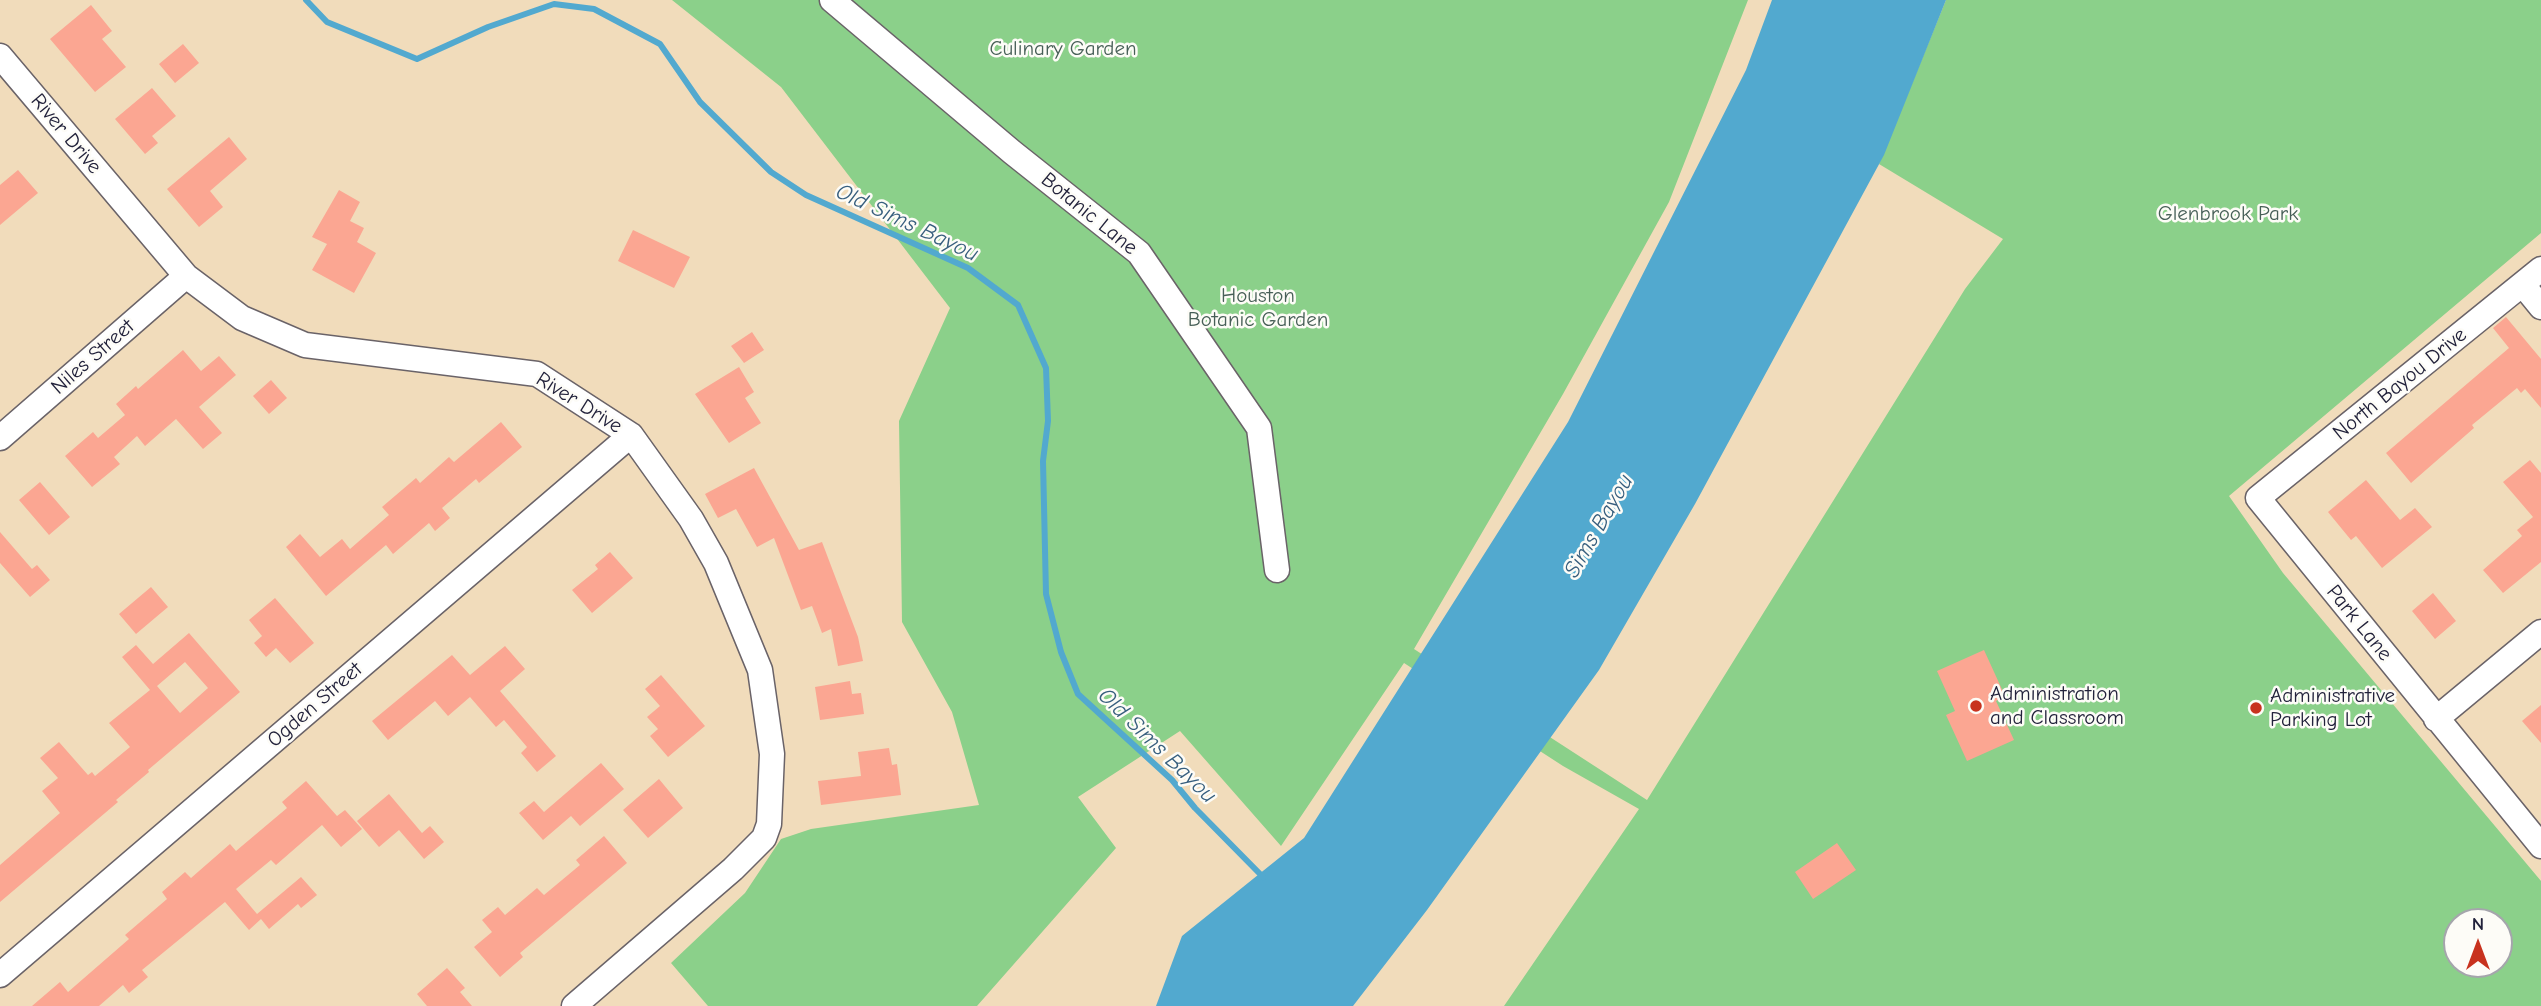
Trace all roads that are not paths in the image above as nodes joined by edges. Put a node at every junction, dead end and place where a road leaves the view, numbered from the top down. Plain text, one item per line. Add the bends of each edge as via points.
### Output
1 (832, 0) edge
2 (0, 56) edge
3 (186, 276) junction
4 (2532, 277) edge
5 (2541, 307) edge
6 (631, 435) junction
7 (0, 438) edge
8 (2258, 498) joint
9 (1277, 570) dead end
10 (2541, 632) edge
11 (2436, 719) junction
12 (2541, 846) edge
13 (0, 975) edge
14 (574, 1006) edge

1 - 9 street, Botanic Lane via 1139,253 1259,428
2 - 3 street, River Drive
3 - 6 street, River Drive via 242,318 305,345 537,373
3 - 7 street, Niles Street
4 - 5 street
4 - 8 street, North Bayou Drive
6 - 13 street, Ogden Street
6 - 14 street, River Drive via 691,519 716,564 760,670 772,754 769,824 764,838 733,869
8 - 11 street, Park Lane
10 - 11 street
11 - 12 street, Park Lane

